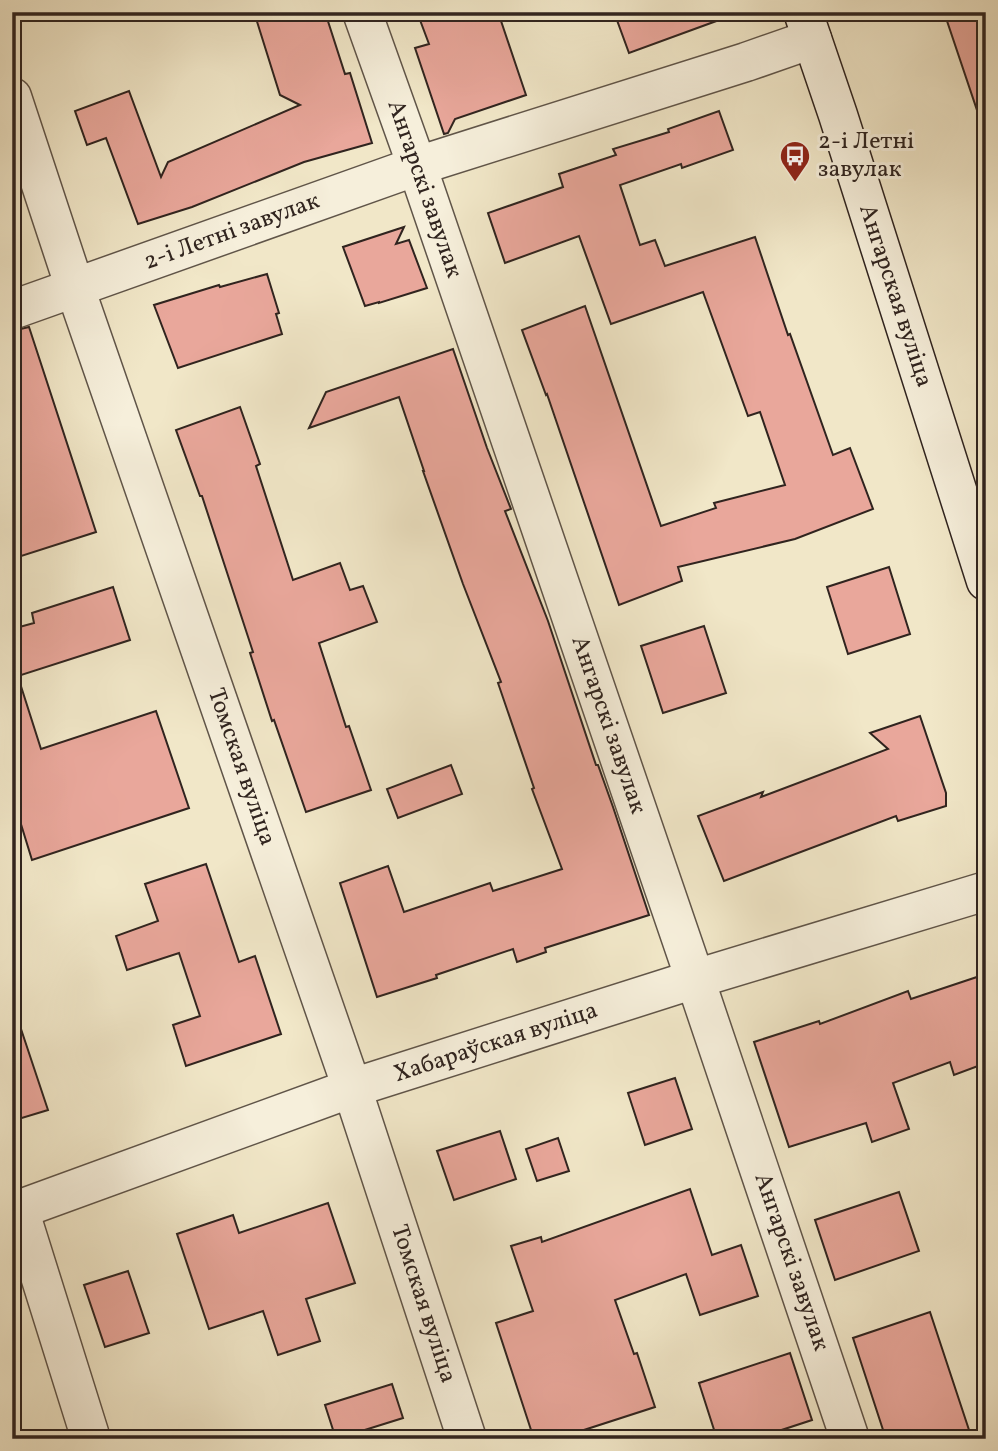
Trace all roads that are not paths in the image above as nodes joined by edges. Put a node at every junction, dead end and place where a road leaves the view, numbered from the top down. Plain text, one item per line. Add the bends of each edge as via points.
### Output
1 (362, 12) edge
2 (807, 26) edge
3 (12, 97) edge
4 (417, 166) junction
5 (75, 288) junction
6 (12, 310) edge
7 (986, 581) edge
8 (986, 891) edge
9 (695, 979) junction
10 (352, 1088) junction
11 (16, 1210) edge
12 (91, 1439) edge
13 (467, 1439) edge
14 (850, 1439) edge

1 - 4 street, Ангарскі завулак
2 - 4 street, 2-і Летні завулак via 746,62
2 - 7 street, Ангарская вуліца
3 - 5 street, Томская вуліца
4 - 5 street, 2-і Летні завулак
4 - 9 street, Ангарскі завулак
5 - 6 street, 2-і Летні завулак
5 - 10 street, Томская вуліца
8 - 9 street, Хабараўская вуліца
9 - 10 street, Хабараўская вуліца
9 - 14 street, Ангарскі завулак
10 - 11 street, Хабараўская вуліца
10 - 13 street, Томская вуліца
11 - 12 street

